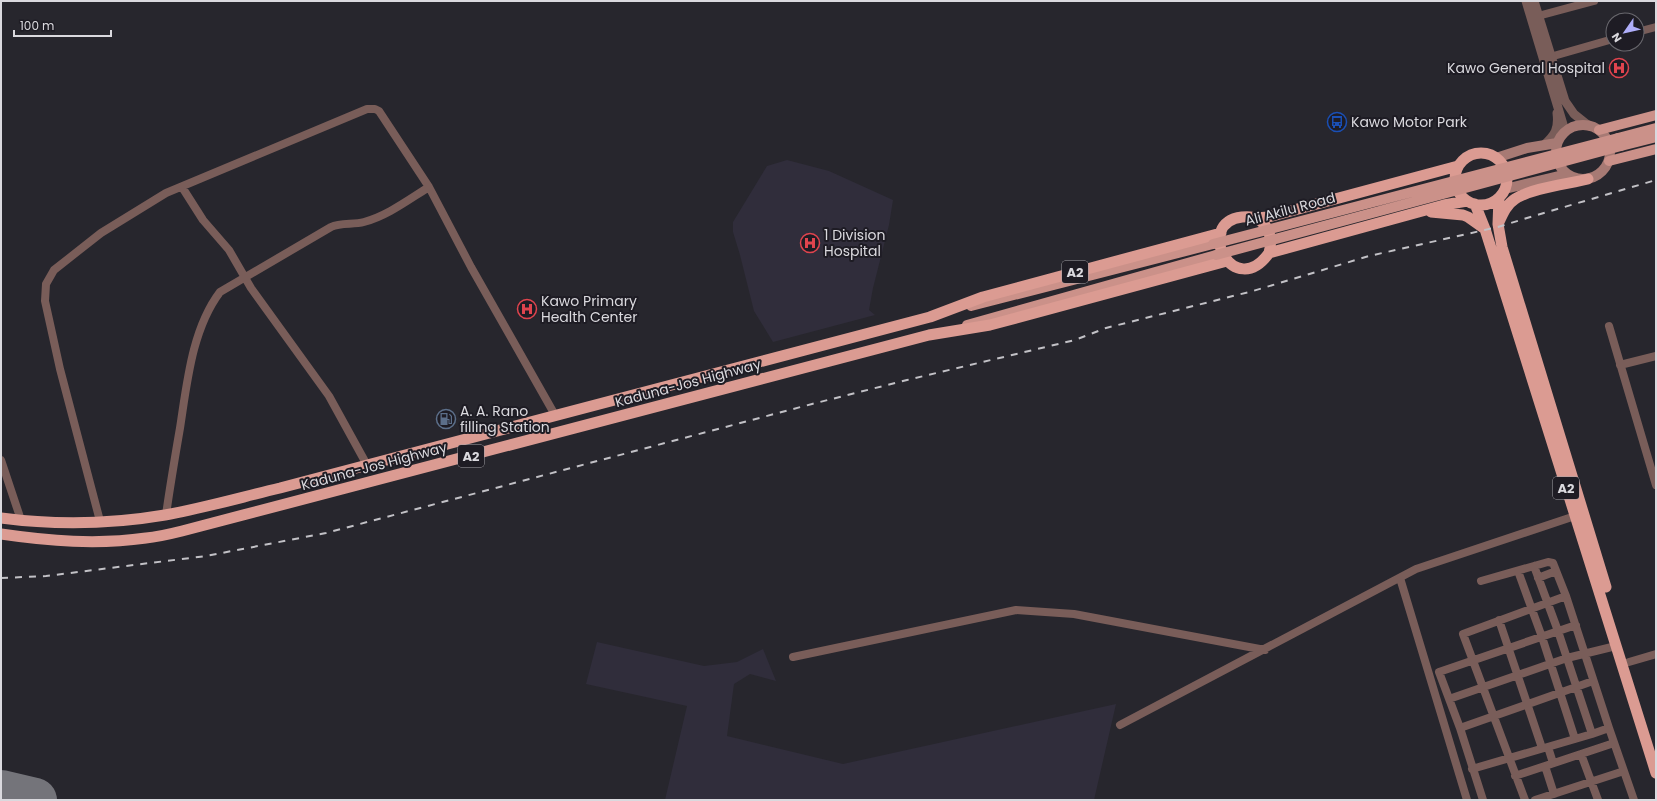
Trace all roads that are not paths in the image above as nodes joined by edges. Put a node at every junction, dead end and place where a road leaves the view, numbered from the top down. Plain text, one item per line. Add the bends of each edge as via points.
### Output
1 (1526, 1) edge
2 (1534, 1) edge
3 (1594, 1) edge
4 (1538, 16) junction
5 (1656, 27) edge
6 (1645, 30) edge
7 (1605, 41) edge
8 (1550, 57) junction
9 (1555, 98) junction
10 (1656, 115) edge
11 (1589, 126) junction
12 (1656, 128) edge
13 (1599, 130) junction
14 (1565, 131) junction
15 (1656, 137) edge
16 (1620, 142) junction
17 (1557, 143) junction
18 (1544, 145) junction
19 (1656, 149) edge
20 (1496, 158) junction
21 (1609, 161) junction
22 (1458, 166) junction
23 (1567, 174) junction
24 (1588, 179) junction
25 (182, 187) junction
26 (429, 187) junction
27 (1502, 193) junction
28 (1471, 202) junction
29 (1424, 211) junction
30 (1256, 218) junction
31 (1498, 224) junction
32 (1485, 230) junction
33 (1221, 233) junction
34 (1269, 253) junction
35 (1227, 261) junction
36 (245, 277) junction
37 (927, 317) junction
38 (1609, 326) dead end
39 (932, 334) junction
40 (1656, 356) edge
41 (1620, 366) junction
42 (555, 415) junction
43 (1, 460) edge
44 (367, 465) junction
45 (1656, 485) edge
46 (166, 515) junction
47 (1575, 516) junction
48 (1, 518) edge
49 (21, 520) junction
50 (100, 521) junction
51 (1, 534) edge
52 (1534, 566) junction
53 (1518, 570) junction
54 (1556, 571) junction
55 (1400, 578) junction
56 (1538, 578) junction
57 (1481, 581) dead end
58 (1566, 596) junction
59 (1548, 603) junction
60 (1531, 608) junction
61 (1499, 620) junction
62 (1576, 625) junction
63 (1558, 631) junction
64 (1542, 636) junction
65 (1616, 646) junction
66 (1508, 648) junction
67 (1264, 650) junction
68 (1584, 654) junction
69 (1656, 654) edge
70 (793, 657) dead end
71 (1567, 658) junction
72 (1472, 660) junction
73 (1629, 662) junction
74 (1551, 664) junction
75 (1518, 675) junction
76 (1593, 681) junction
77 (1483, 687) junction
78 (1577, 687) junction
79 (1560, 693) junction
80 (1449, 699) junction
81 (1528, 704) junction
82 (1493, 716) junction
83 (1120, 725) dead end
84 (1460, 728) junction
85 (1609, 728) junction
86 (1592, 734) junction
87 (1575, 739) junction
88 (1614, 743) junction
89 (1545, 747) junction
90 (1581, 754) junction
91 (1656, 754) edge
92 (1508, 758) junction
93 (1554, 764) junction
94 (1545, 766) junction
95 (1472, 769) junction
96 (1624, 771) junction
97 (1656, 772) edge
98 (1515, 776) junction
99 (1591, 782) junction
100 (1554, 794) junction
101 (1467, 800) edge
102 (1482, 800) edge
103 (1525, 800) edge
104 (1535, 800) edge
105 (1598, 800) edge
106 (1634, 800) edge

1 - 9 street
2 - 4 street
3 - 4 street
4 - 8 street
5 - 6 street
7 - 8 street
8 - 11 street via 1569,108
9 - 14 street
9 - 18 street via 1558,122 1554,136
10 - 13 main road
11 - 13 main road
11 - 14 main road via 1573,126
12 - 16 main road, Ali Akilu Road
13 - 21 main road via 1607,139
14 - 17 main road
15 - 16 main road, Ali Akilu Road
16 - 37 main road, Ali Akilu Road, bridge
16 - 39 main road, Ali Akilu Road, bridge
17 - 18 main road
17 - 23 main road via 1559,165
18 - 20 main road
19 - 21 main road
20 - 22 highway via 1486,153 1475,153 1465,158
20 - 27 highway, A2 via 1506,173
21 - 24 main road via 1601,173
22 - 28 highway, A2 via 1455,175 1456,185 1460,194
22 - 30 highway via 1268,217
23 - 24 main road via 1577,179
23 - 27 main road
24 - 31 highway via 1515,199 1506,207
25 - 26 street via 367,109 375,109 379,111
25 - 36 street via 203,220 230,250
25 - 50 street via 166,193 101,233 54,270 46,284 45,301 60,369
26 - 36 street via 385,214 365,222 336,224
26 - 42 street via 471,268
27 - 28 highway via 1484,205
27 - 31 highway, A2
28 - 29 highway
28 - 32 highway, A2
29 - 32 highway via 1463,215
29 - 34 highway
30 - 33 highway via 1237,217 1229,222
30 - 34 highway via 1265,224 1270,233 1272,243
31 - 73 highway, A2 via 1502,247
32 - 47 highway, A2
33 - 35 highway via 1219,242
33 - 37 highway, A2 via 982,297
34 - 35 highway via 1255,267 1235,266
35 - 39 highway, A2 via 990,325
36 - 44 street via 328,396
36 - 46 street via 220,292 204,319 187,382
37 - 39 highway
37 - 42 highway, Kaduna-Jos Highway / A2
38 - 41 street
39 - 51 highway, Kaduna-Jos Highway / A2 via 182,531 146,538 73,542
40 - 41 street
41 - 45 street
42 - 44 highway, Kaduna-Jos Highway / A2
43 - 49 street
44 - 46 highway, Kaduna-Jos Highway / A2
46 - 50 highway, Kaduna-Jos Highway / A2
47 - 55 street via 1416,569
47 - 65 highway, A2
48 - 49 highway, Kaduna-Jos Highway / A2
49 - 50 highway, Kaduna-Jos Highway / A2
52 - 53 street
52 - 54 street via 1550,562
52 - 56 street
53 - 57 street
53 - 60 street
54 - 56 street
54 - 58 street
55 - 67 street
55 - 101 street
56 - 59 street
58 - 59 street
58 - 62 street
59 - 60 street
59 - 63 street
60 - 61 street
60 - 64 street
61 - 66 street
61 - 72 street via 1463,634
62 - 63 street
62 - 68 street
63 - 64 street
63 - 71 street
64 - 66 street
64 - 74 street
65 - 68 street
65 - 97 highway, A2
66 - 72 street
66 - 75 street
67 - 70 street via 1074,614 1016,610
67 - 83 street
68 - 71 street
68 - 76 street
69 - 73 street
71 - 74 street
71 - 78 street
72 - 77 street
72 - 80 street via 1439,672
73 - 91 highway, A2
74 - 75 street
74 - 79 street
75 - 77 street
75 - 81 street
76 - 78 street
76 - 85 street
77 - 80 street
77 - 82 street
78 - 79 street
78 - 86 street
79 - 81 street
79 - 87 street
80 - 84 street
81 - 82 street
81 - 89 street
82 - 84 street
82 - 92 street
84 - 95 street
85 - 86 street
85 - 88 street
86 - 87 street
87 - 89 street
88 - 90 street
88 - 96 street
89 - 92 street
89 - 93 street
90 - 93 street
90 - 99 street
92 - 95 street
92 - 98 street
93 - 94 street
94 - 98 street
94 - 100 street
95 - 102 street
96 - 99 street
96 - 106 street
98 - 103 street
99 - 100 street
99 - 105 street
100 - 104 street

